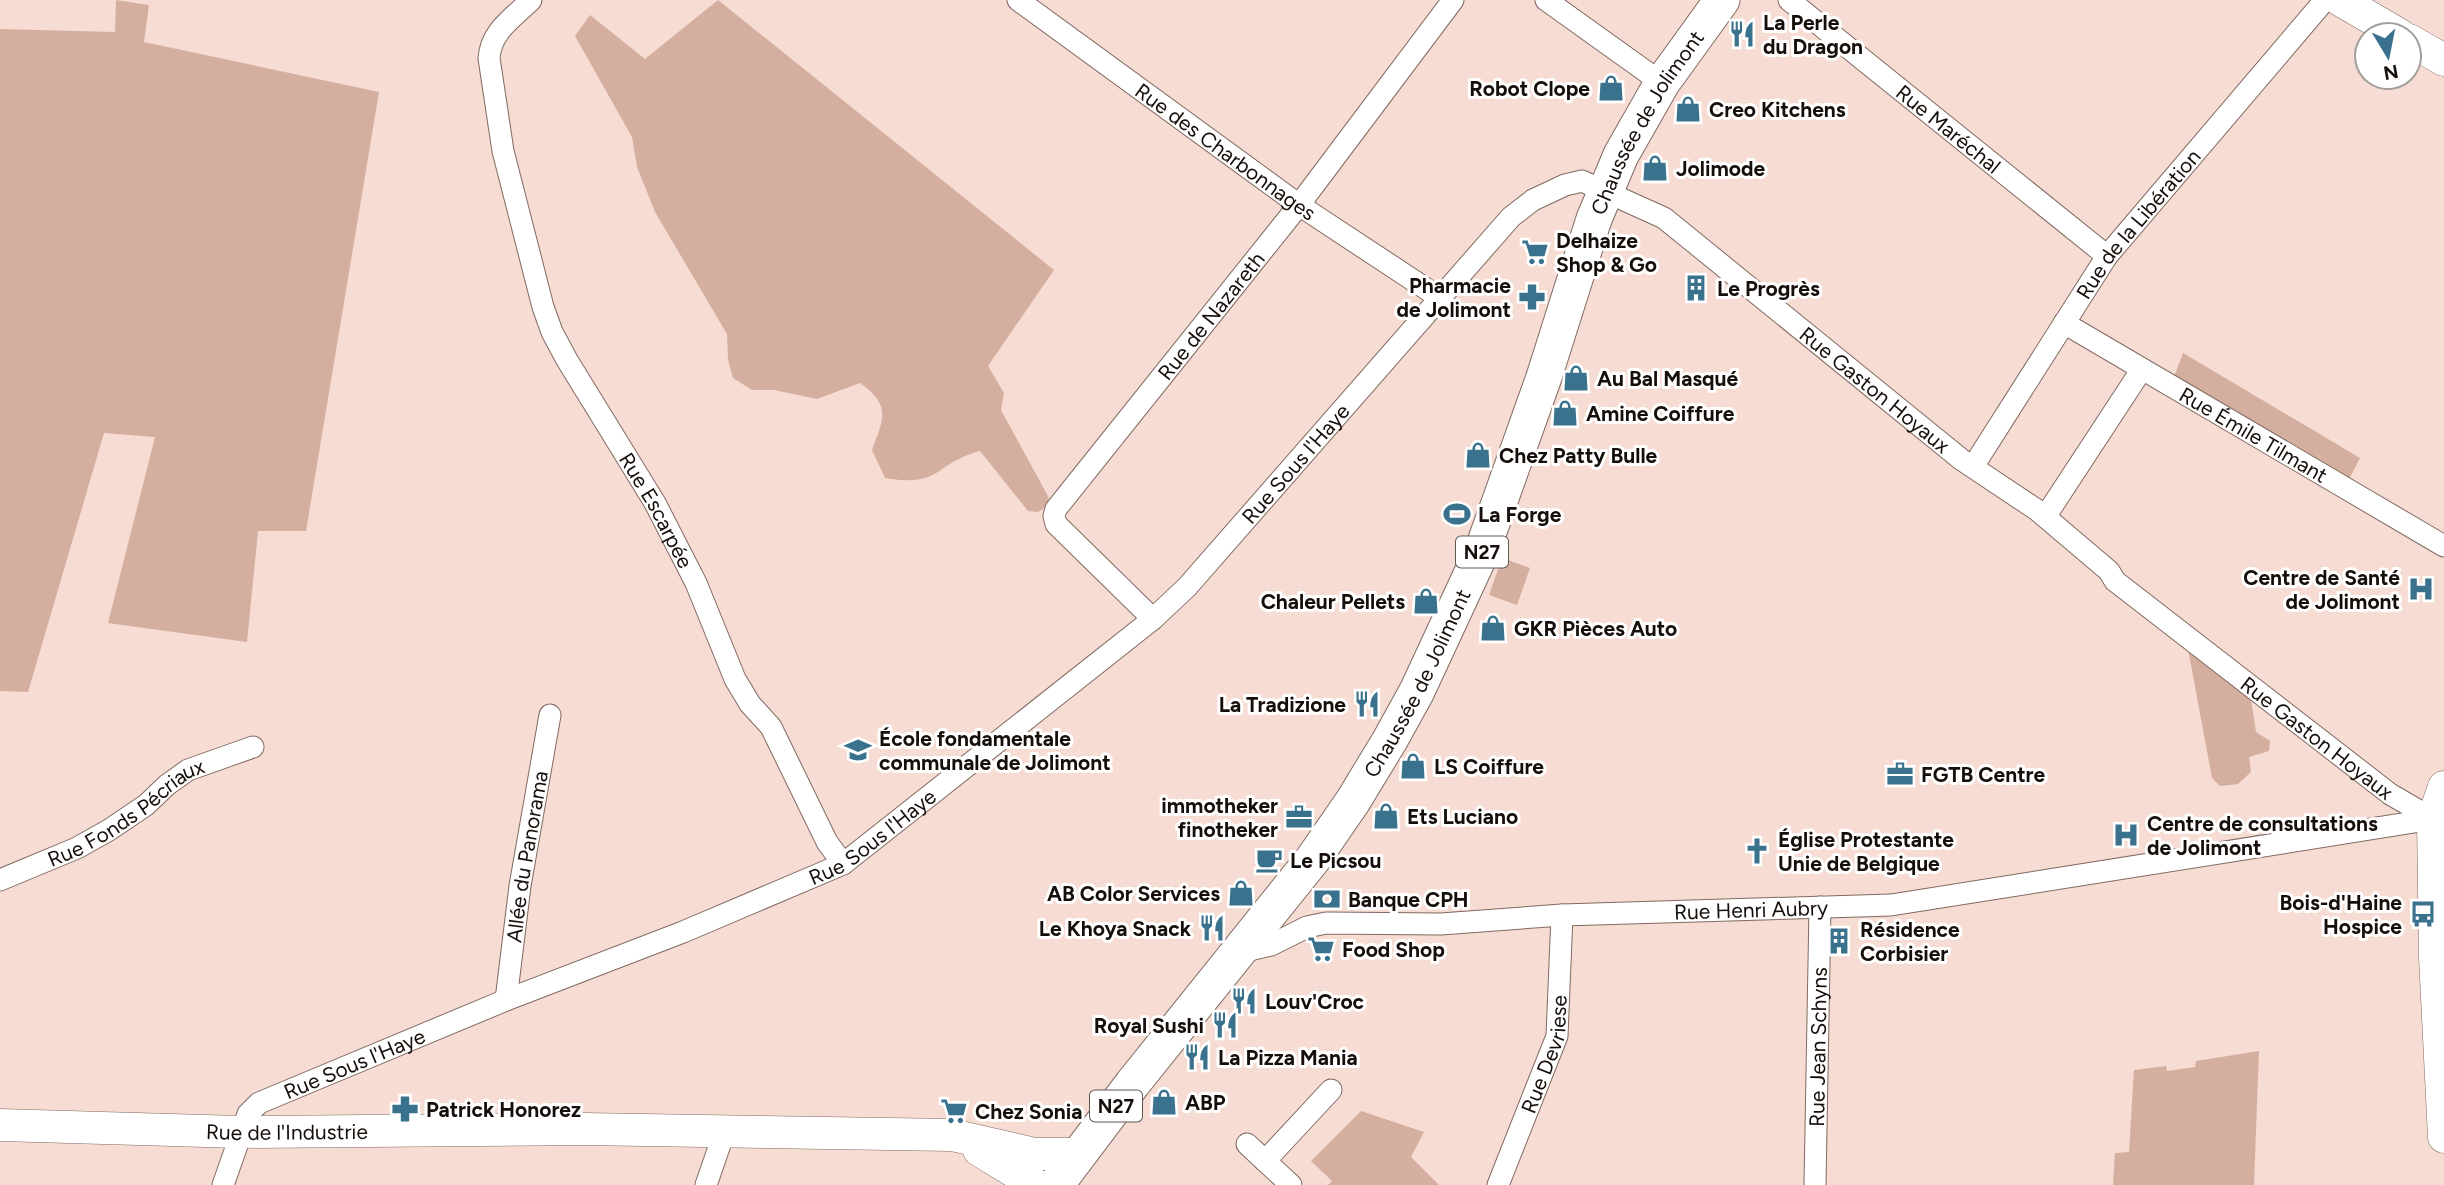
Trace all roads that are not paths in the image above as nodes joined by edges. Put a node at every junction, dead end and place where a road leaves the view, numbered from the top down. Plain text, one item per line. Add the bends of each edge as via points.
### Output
1 (531, 0) edge
2 (1017, 0) edge
3 (1453, 0) edge
4 (1546, 0) edge
5 (1723, 0) edge
6 (1789, 0) edge
7 (2325, 0) edge
8 (2340, 0) edge
9 (2376, 21) edge
10 (2423, 48) edge
11 (2444, 61) edge
12 (1662, 83) junction
13 (1606, 190) junction
14 (1299, 205) junction
15 (2107, 256) junction
16 (1440, 298) junction
17 (2064, 323) junction
18 (2142, 369) junction
19 (1975, 465) junction
20 (2045, 517) junction
21 (2444, 547) edge
22 (1153, 619) junction
23 (550, 715) dead end
24 (253, 747) dead end
25 (2444, 787) edge
26 (2433, 819) junction
27 (843, 864) junction
28 (0, 880) edge
29 (1820, 908) junction
30 (1562, 915) junction
31 (1237, 953) junction
32 (506, 1000) junction
33 (1331, 1090) dead end
34 (2442, 1100) edge
35 (0, 1125) edge
36 (725, 1130) junction
37 (240, 1132) junction
38 (2444, 1137) edge
39 (962, 1141) junction
40 (1247, 1144) dead end
41 (1079, 1154) junction
42 (1265, 1161) junction
43 (223, 1185) edge
44 (706, 1185) edge
45 (1009, 1185) edge
46 (1050, 1185) edge
47 (1291, 1185) edge
48 (1497, 1185) edge
49 (1815, 1185) edge

1 - 27 street, Rue Escarpée via 497,33 490,43 489,58 509,177 552,332 655,503 696,583 735,679 771,727 827,842
2 - 14 street, Rue des Charbonnages
3 - 14 street, Rue de Nazareth
4 - 12 street
5 - 12 main road, Chaussée de Jolimont / N27
6 - 15 street, Rue Maréchal
7 - 15 street, Rue de la Libération
8 - 9 street
10 - 11 street
12 - 13 main road, Chaussée de Jolimont / N27 via 1633,130
13 - 16 street, Rue Sous l'Haye via 1582,181 1533,200 1511,217
13 - 19 street, Rue Gaston Hoyaux via 1664,218 1962,460
13 - 31 main road, Chaussée de Jolimont / N27 via 1482,551 1434,656 1353,801
14 - 16 street, Rue des Charbonnages
14 - 22 street, Rue de Nazareth via 1054,516 1056,524
15 - 17 street, Rue de la Libération
16 - 22 street, Rue Sous l'Haye via 1209,566
17 - 18 street, Rue Émile Tilmant
17 - 19 street, Rue de la Libération
18 - 20 street
18 - 21 street, Rue Émile Tilmant
19 - 20 street, Rue Gaston Hoyaux
20 - 26 street, Rue Gaston Hoyaux via 2115,581 2250,687 2390,794
22 - 27 street, Rue Sous l'Haye
23 - 32 street, Allée du Panorama via 520,886
24 - 28 street, Rue Fonds Pécriaux via 188,770 109,830
25 - 26 street
26 - 29 street, Rue Henri Aubry via 1990,892 1891,905
26 - 34 street
27 - 32 street, Rue Sous l'Haye
29 - 30 street, Rue Henri Aubry
29 - 49 street, Rue Jean Schyns
30 - 31 street, Rue Henri Aubry via 1441,924 1326,923
30 - 48 street, Rue Devriese via 1557,1036
31 - 41 main road, Chaussée de Jolimont / N27
32 - 37 street, Rue Sous l'Haye via 259,1103
33 - 42 street
34 - 38 street
35 - 37 street, Rue de l'Industrie
36 - 37 street, Rue de l'Industrie
36 - 39 street, Rue de l'Industrie
36 - 44 street
37 - 43 street, Rue Sous l'Haye
39 - 41 street, Rue de l'Industrie via 1035,1154
39 - 45 street via 993,1163
39 - 46 street, Rue de l'Industrie
40 - 42 street
41 - 46 main road, N27
42 - 47 street

